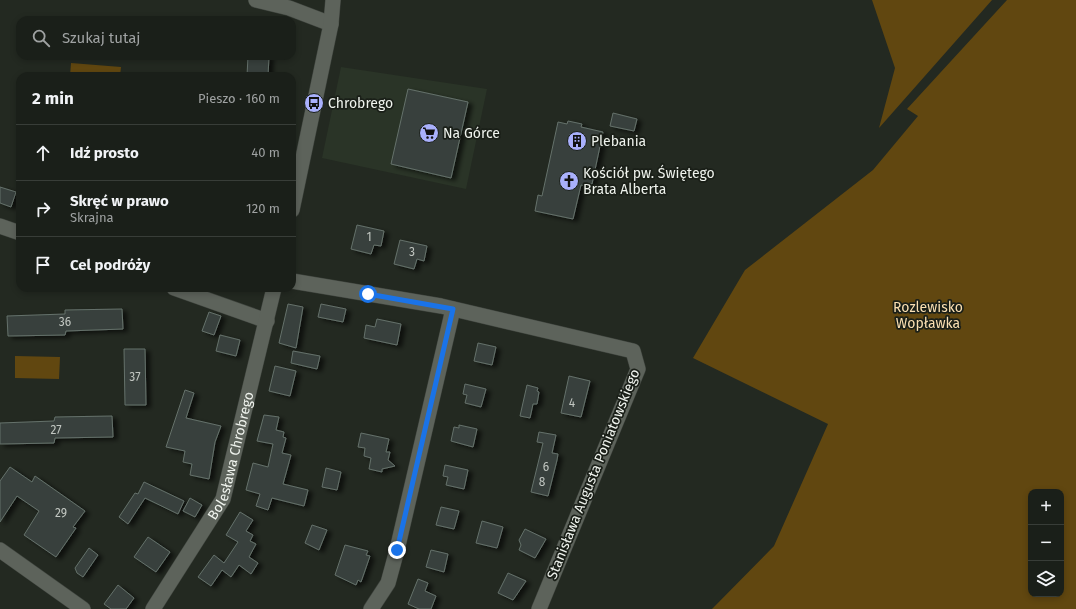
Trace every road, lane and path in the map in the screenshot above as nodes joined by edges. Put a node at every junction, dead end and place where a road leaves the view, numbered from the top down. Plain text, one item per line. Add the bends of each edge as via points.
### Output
1 (256, 0) edge
2 (334, 0) edge
3 (331, 24) junction
4 (296, 191) edge
5 (0, 226) edge
6 (16, 232) edge
7 (296, 282) edge
8 (185, 292) edge
9 (273, 292) edge
10 (453, 309) junction
11 (267, 321) junction
12 (0, 550) edge
13 (83, 609) edge
14 (153, 609) edge
15 (371, 609) edge
16 (539, 609) edge

1 - 3 street via 289,8
2 - 3 street
3 - 4 street
5 - 6 street
7 - 10 street, Stanisława Augusta Poniatowskiego
8 - 11 street
9 - 11 street, Bolesława Chrobrego
10 - 15 street via 388,583
10 - 16 street, Stanisława Augusta Poniatowskiego via 633,351 638,369
11 - 14 street, Bolesława Chrobrego via 223,499
12 - 13 street

